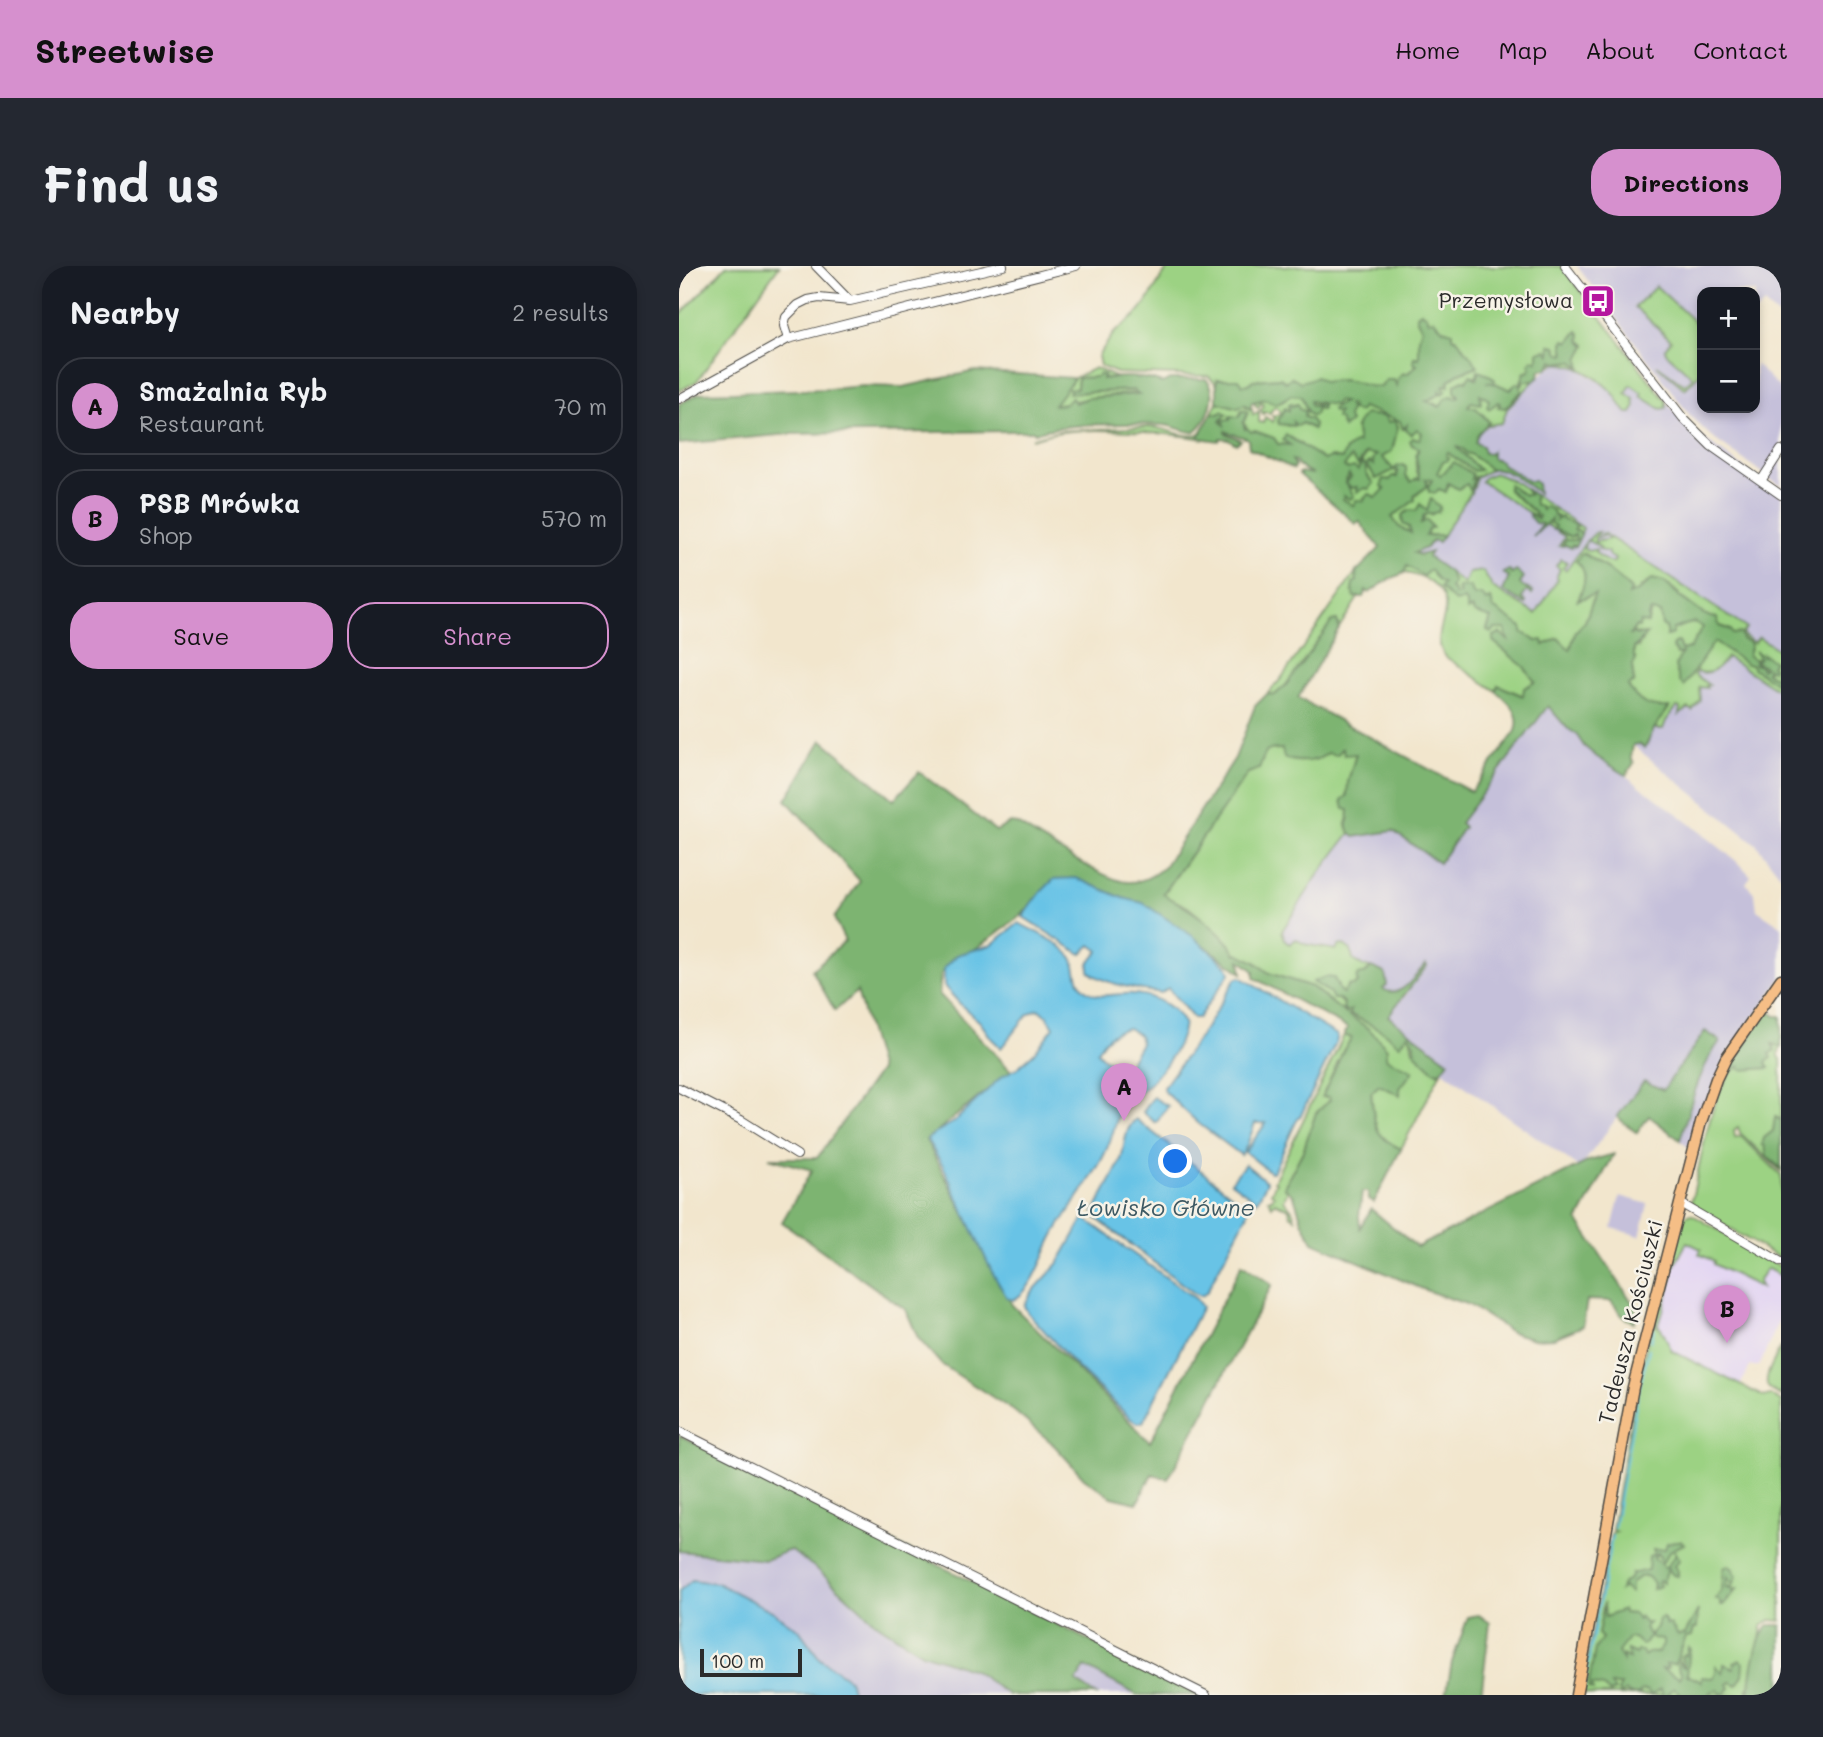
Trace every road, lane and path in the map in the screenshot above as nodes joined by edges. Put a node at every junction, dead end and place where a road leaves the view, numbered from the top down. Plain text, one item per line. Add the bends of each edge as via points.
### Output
1 (816, 266) edge
2 (1003, 266) edge
3 (1076, 266) edge
4 (1565, 266) edge
5 (850, 301) junction
6 (788, 339) junction
7 (679, 399) edge
8 (1781, 450) edge
9 (1761, 481) junction
10 (1781, 495) edge
11 (1781, 979) edge
12 (679, 1088) edge
13 (797, 1155) dead end
14 (1680, 1203) junction
15 (1781, 1262) edge
16 (679, 1431) edge
17 (1206, 1695) edge
18 (1576, 1695) edge

1 - 5 street
2 - 5 street
3 - 6 street
4 - 9 street via 1683,418 1711,446
5 - 6 street via 819,298 802,302 786,317
6 - 7 street
8 - 9 street
9 - 10 street
11 - 14 main road, Tadeusza Kościuszki via 1747,1024 1716,1079
12 - 13 street
14 - 15 street
14 - 18 main road, Tadeusza Kościuszki via 1625,1426
16 - 17 street

